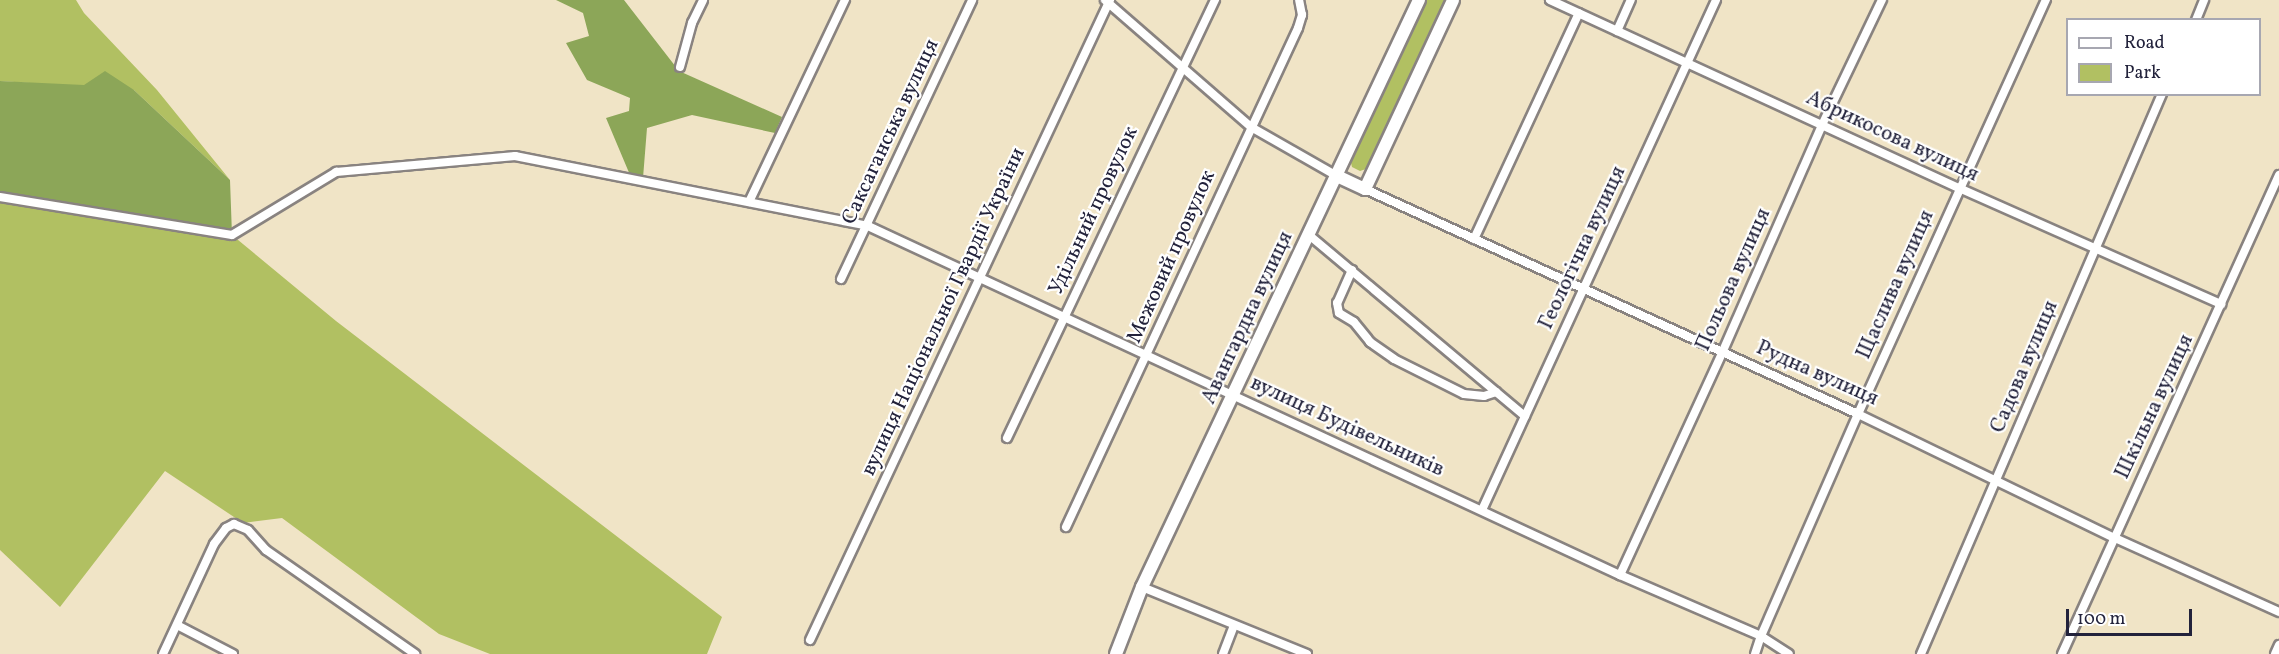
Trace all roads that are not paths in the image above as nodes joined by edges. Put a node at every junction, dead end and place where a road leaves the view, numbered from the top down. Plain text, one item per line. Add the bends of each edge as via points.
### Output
1 (703, 0) edge
2 (845, 0) edge
3 (972, 0) edge
4 (1215, 0) edge
5 (1299, 0) edge
6 (1419, 0) edge
7 (1453, 0) edge
8 (1550, 0) edge
9 (1631, 0) edge
10 (1716, 0) edge
11 (1882, 0) edge
12 (2046, 0) edge
13 (2204, 0) edge
14 (1108, 1) edge
15 (1579, 13) junction
16 (2197, 18) edge
17 (1617, 31) junction
18 (1687, 63) junction
19 (680, 67) dead end
20 (1182, 68) junction
21 (2161, 96) edge
22 (1822, 125) junction
23 (1251, 127) junction
24 (2279, 175) edge
25 (1337, 176) junction
26 (1959, 188) junction
27 (1365, 189) junction
28 (0, 197) edge
29 (749, 202) junction
30 (868, 226) junction
31 (1309, 235) junction
32 (1474, 239) junction
33 (2094, 247) junction
34 (1352, 270) junction
35 (981, 277) junction
36 (841, 279) dead end
37 (1584, 290) junction
38 (2222, 304) junction
39 (1065, 317) junction
40 (1722, 353) junction
41 (1147, 354) junction
42 (1496, 392) junction
43 (1233, 394) junction
44 (1858, 414) junction
45 (1525, 416) junction
46 (1007, 438) dead end
47 (1998, 480) junction
48 (1482, 510) junction
49 (1066, 527) dead end
50 (2115, 538) junction
51 (1620, 575) junction
52 (1142, 587) junction
53 (2279, 612) edge
54 (177, 625) junction
55 (1234, 626) junction
56 (1761, 636) junction
57 (810, 640) dead end
58 (2279, 645) edge
59 (163, 654) edge
60 (233, 654) edge
61 (415, 654) edge
62 (1116, 654) edge
63 (1223, 654) edge
64 (1307, 654) edge
65 (1755, 654) edge
66 (1789, 654) edge
67 (1921, 654) edge
68 (2062, 654) edge
69 (2275, 654) edge

1 - 19 street
2 - 29 street
3 - 30 street, Саксаганська вулиця
4 - 20 street, Удільний провулок
5 - 23 street, Межовий провулок via 1302,15 1298,28
6 - 25 street, Авангардна вулиця
7 - 27 street
8 - 15 street, Абрикосова вулиця
9 - 17 street
10 - 18 street, Геологічна вулиця
11 - 22 street, Польова вулиця
12 - 26 street, Щаслива вулиця
13 - 16 street
14 - 20 street
14 - 35 street, вулиця Національної Гвардії України
15 - 17 street, Абрикосова вулиця
15 - 32 street
17 - 18 street, Абрикосова вулиця
18 - 22 street, Абрикосова вулиця
18 - 37 street, Геологічна вулиця
20 - 23 street
20 - 39 street, Удільний провулок
21 - 33 street, Садова вулиця
22 - 26 street, Абрикосова вулиця
22 - 40 street, Польова вулиця
23 - 25 street
23 - 41 street, Межовий провулок
24 - 38 street, Шкільна вулиця
25 - 27 street, Рудна вулиця
25 - 31 street, Авангардна вулиця
26 - 33 street, Абрикосова вулиця
26 - 44 street, Щаслива вулиця
27 - 32 street, Рудна вулиця
28 - 29 street, вулиця Будівельників via 232,236 336,172 515,156
29 - 30 street, вулиця Будівельників
30 - 35 street, вулиця Будівельників
30 - 36 street, Саксаганська вулиця
31 - 34 street
31 - 43 street, Авангардна вулиця
32 - 37 street, Рудна вулиця
33 - 38 street, Абрикосова вулиця
33 - 47 street, Садова вулиця
34 - 42 street
34 - 42 street via 1337,303 1339,313 1360,328 1370,342 1394,359 1464,394 1484,396
35 - 39 street, вулиця Будівельників
35 - 57 street, вулиця Національної Гвардії України
37 - 40 street, Рудна вулиця
37 - 45 street, Геологічна вулиця
38 - 50 street, Шкільна вулиця
39 - 41 street, вулиця Будівельників
39 - 46 street, Удільний провулок
40 - 44 street, Рудна вулиця
40 - 51 street, Польова вулиця
41 - 43 street, вулиця Будівельників
41 - 49 street, Межовий провулок
42 - 45 street
43 - 48 street, вулиця Будівельників
43 - 52 street, Авангардна вулиця
44 - 47 street, Рудна вулиця
44 - 56 street, Щаслива вулиця
45 - 48 street, Геологічна вулиця
47 - 50 street, Рудна вулиця
47 - 67 street, Садова вулиця
48 - 51 street, вулиця Будівельників
50 - 53 street, Рудна вулиця
50 - 68 street, Шкільна вулиця
51 - 56 street, вулиця Будівельників
52 - 55 street
52 - 62 street, Авангардна вулиця
54 - 59 street
54 - 60 street
54 - 61 street via 214,544 226,528 234,525 248,530 266,550
55 - 63 street
55 - 64 street
56 - 65 street, Щаслива вулиця
56 - 66 street, вулиця Будівельників
58 - 69 street

